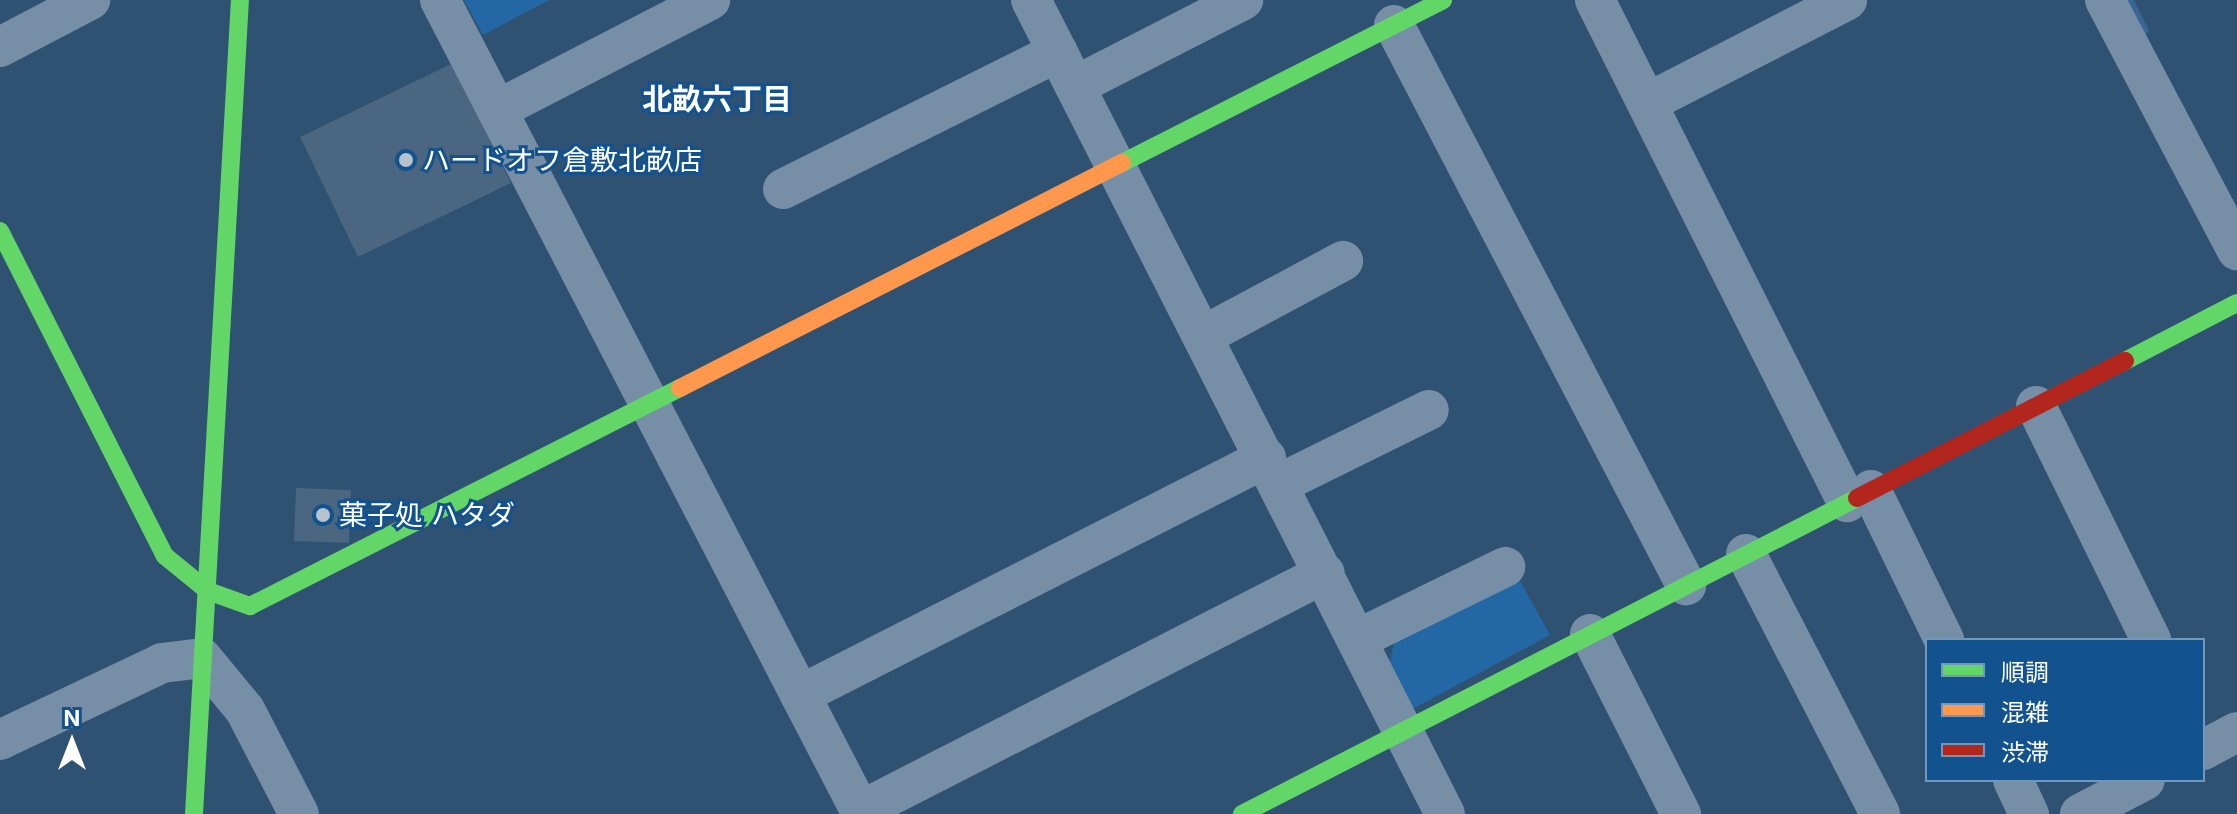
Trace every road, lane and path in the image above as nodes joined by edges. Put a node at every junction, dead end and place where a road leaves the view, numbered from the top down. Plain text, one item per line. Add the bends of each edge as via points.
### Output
1 (90, 0) edge
2 (240, 0) edge
3 (440, 0) edge
4 (710, 0) edge
5 (1031, 0) edge
6 (1243, 0) edge
7 (1443, 0) edge
8 (1595, 0) edge
9 (1847, 0) edge
10 (2105, 0) edge
11 (1394, 25) junction
12 (0, 47) edge
13 (1066, 69) junction
14 (1647, 103) junction
15 (497, 110) junction
16 (1115, 164) junction
17 (783, 189) dead end
18 (0, 231) edge
19 (2237, 250) edge
20 (1343, 261) dead end
21 (2237, 303) edge
22 (1203, 336) junction
23 (648, 403) junction
24 (2036, 406) junction
25 (1429, 410) dead end
26 (1273, 471) junction
27 (1859, 496) junction
28 (1746, 554) junction
29 (1505, 567) dead end
30 (1325, 573) junction
31 (1686, 585) junction
32 (208, 591) junction
33 (1590, 634) junction
34 (1943, 638) edge
35 (2150, 638) edge
36 (1358, 639) junction
37 (202, 658) junction
38 (800, 695) junction
39 (1405, 729) junction
40 (2237, 732) edge
41 (0, 740) edge
42 (2205, 749) edge
43 (2014, 782) edge
44 (2141, 782) edge
45 (861, 813) edge
46 (194, 814) edge
47 (299, 814) edge
48 (1242, 814) edge
49 (1445, 814) edge
50 (1681, 814) edge
51 (1880, 814) edge
52 (2029, 814) edge
53 (2080, 814) edge

1 - 12 street
2 - 32 street
3 - 15 street
4 - 15 street
5 - 13 street
6 - 13 street
7 - 11 street
8 - 14 street
9 - 14 street
10 - 19 street
11 - 16 street
11 - 31 street
13 - 16 street
13 - 17 street
14 - 27 street
15 - 23 street
16 - 22 street
16 - 23 street
18 - 32 street via 165,556
20 - 22 street
21 - 24 street
22 - 26 street
23 - 32 street via 264,602 250,606
23 - 38 street
24 - 27 street
24 - 35 street
25 - 26 street
26 - 30 street
26 - 38 street
27 - 28 street
27 - 34 street
28 - 31 street
28 - 51 street
29 - 36 street
30 - 36 street
30 - 45 street
31 - 33 street
32 - 37 street
33 - 39 street
33 - 50 street
36 - 39 street
37 - 41 street via 162,663
37 - 46 street
37 - 47 street via 245,710
38 - 45 street
39 - 48 street
39 - 49 street
40 - 42 street
43 - 52 street
44 - 53 street

